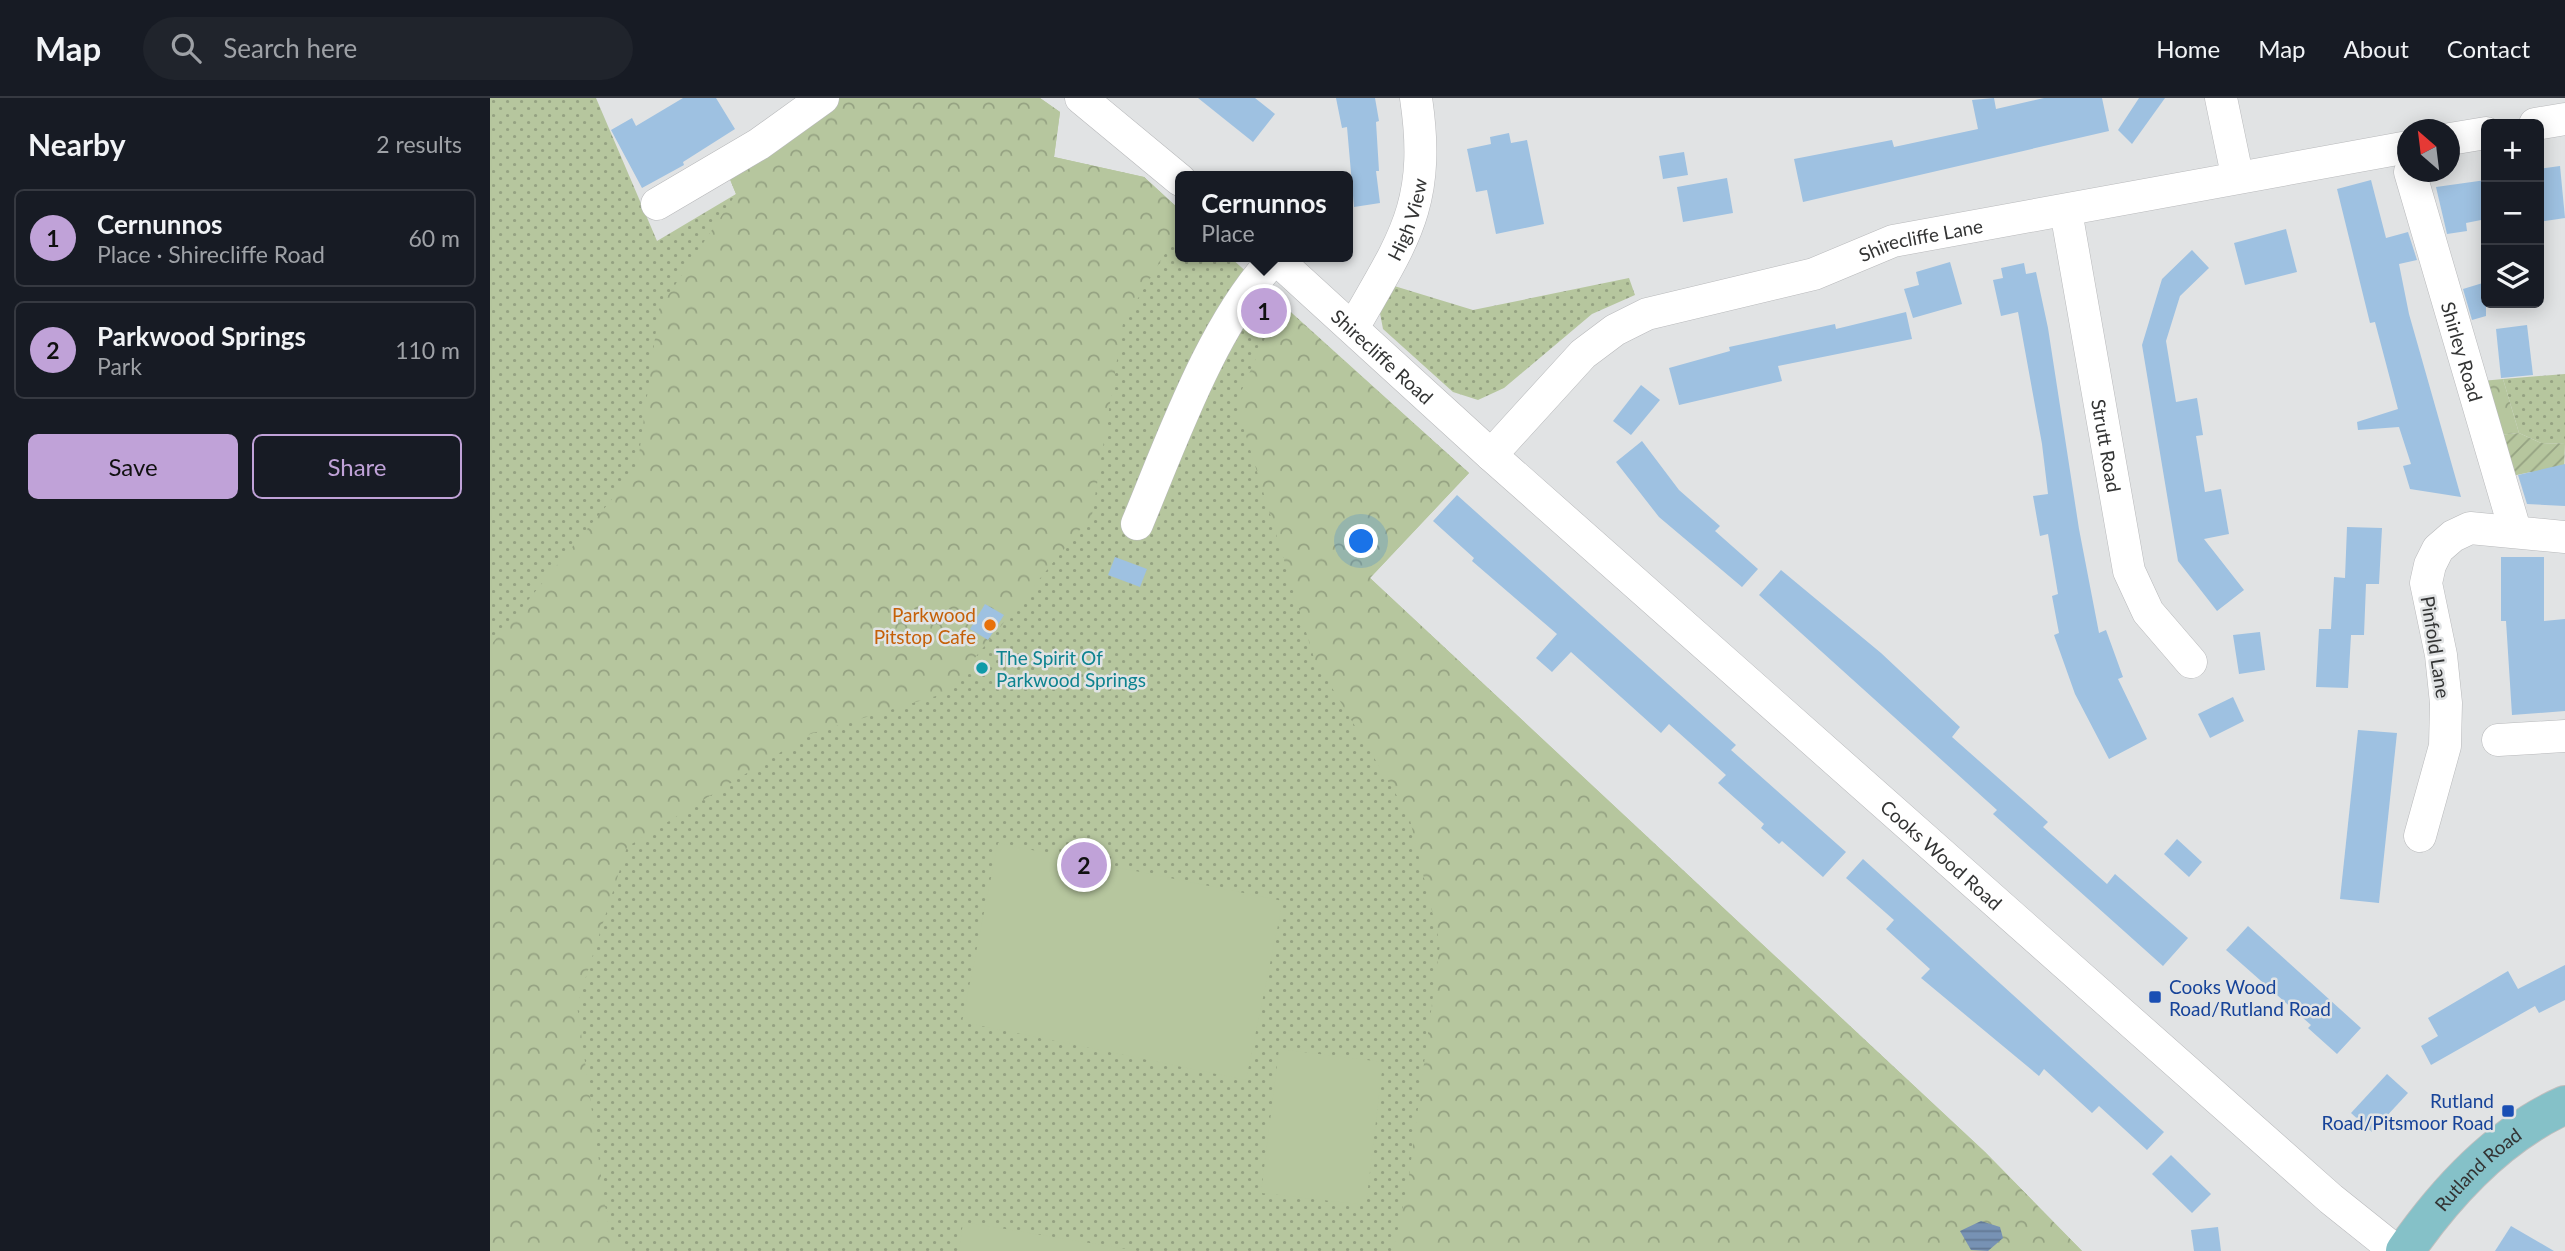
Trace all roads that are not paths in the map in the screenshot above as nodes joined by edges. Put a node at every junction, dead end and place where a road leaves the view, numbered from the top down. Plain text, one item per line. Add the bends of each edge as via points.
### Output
1 (823, 98) edge
2 (1081, 98) edge
3 (1416, 98) edge
4 (2221, 98) edge
5 (2565, 119) edge
6 (2544, 122) edge
7 (2481, 134) edge
8 (2460, 137) edge
9 (2397, 158) edge
10 (2238, 175) junction
11 (1175, 176) edge
12 (2414, 182) edge
13 (657, 204) dead end
14 (2066, 211) junction
15 (1270, 262) edge
16 (1280, 262) edge
17 (1353, 328) junction
18 (1491, 455) junction
19 (1137, 524) dead end
20 (2515, 530) junction
21 (2565, 537) edge
22 (2191, 662) dead end
23 (2565, 736) edge
24 (2498, 740) dead end
25 (2420, 836) dead end
26 (2565, 1105) edge
27 (2396, 1251) edge
28 (2405, 1251) edge

1 - 13 street via 759,144
2 - 11 street
3 - 17 street, High View via 1421,177 1417,202 1404,239
4 - 10 street
5 - 6 street
7 - 8 street
9 - 10 street, Shirecliffe Lane
10 - 14 street, Shirecliffe Lane
12 - 20 street, Shirley Road
14 - 18 street, Shirecliffe Lane via 1893,241 1814,274 1647,314 1583,354
14 - 22 street, Strutt Road via 2129,571 2148,612
15 - 19 street via 1250,284 1186,403
16 - 17 street, Shirecliffe Road
17 - 18 street, Shirecliffe Road
18 - 27 street, Cooks Wood Road via 2331,1199
20 - 21 street, Pinfold Lane
20 - 25 street, Pinfold Lane via 2470,528 2438,549 2430,565 2426,583 2441,655 2445,746
23 - 24 street
26 - 28 main road, Rutland Road via 2523,1130 2468,1174

